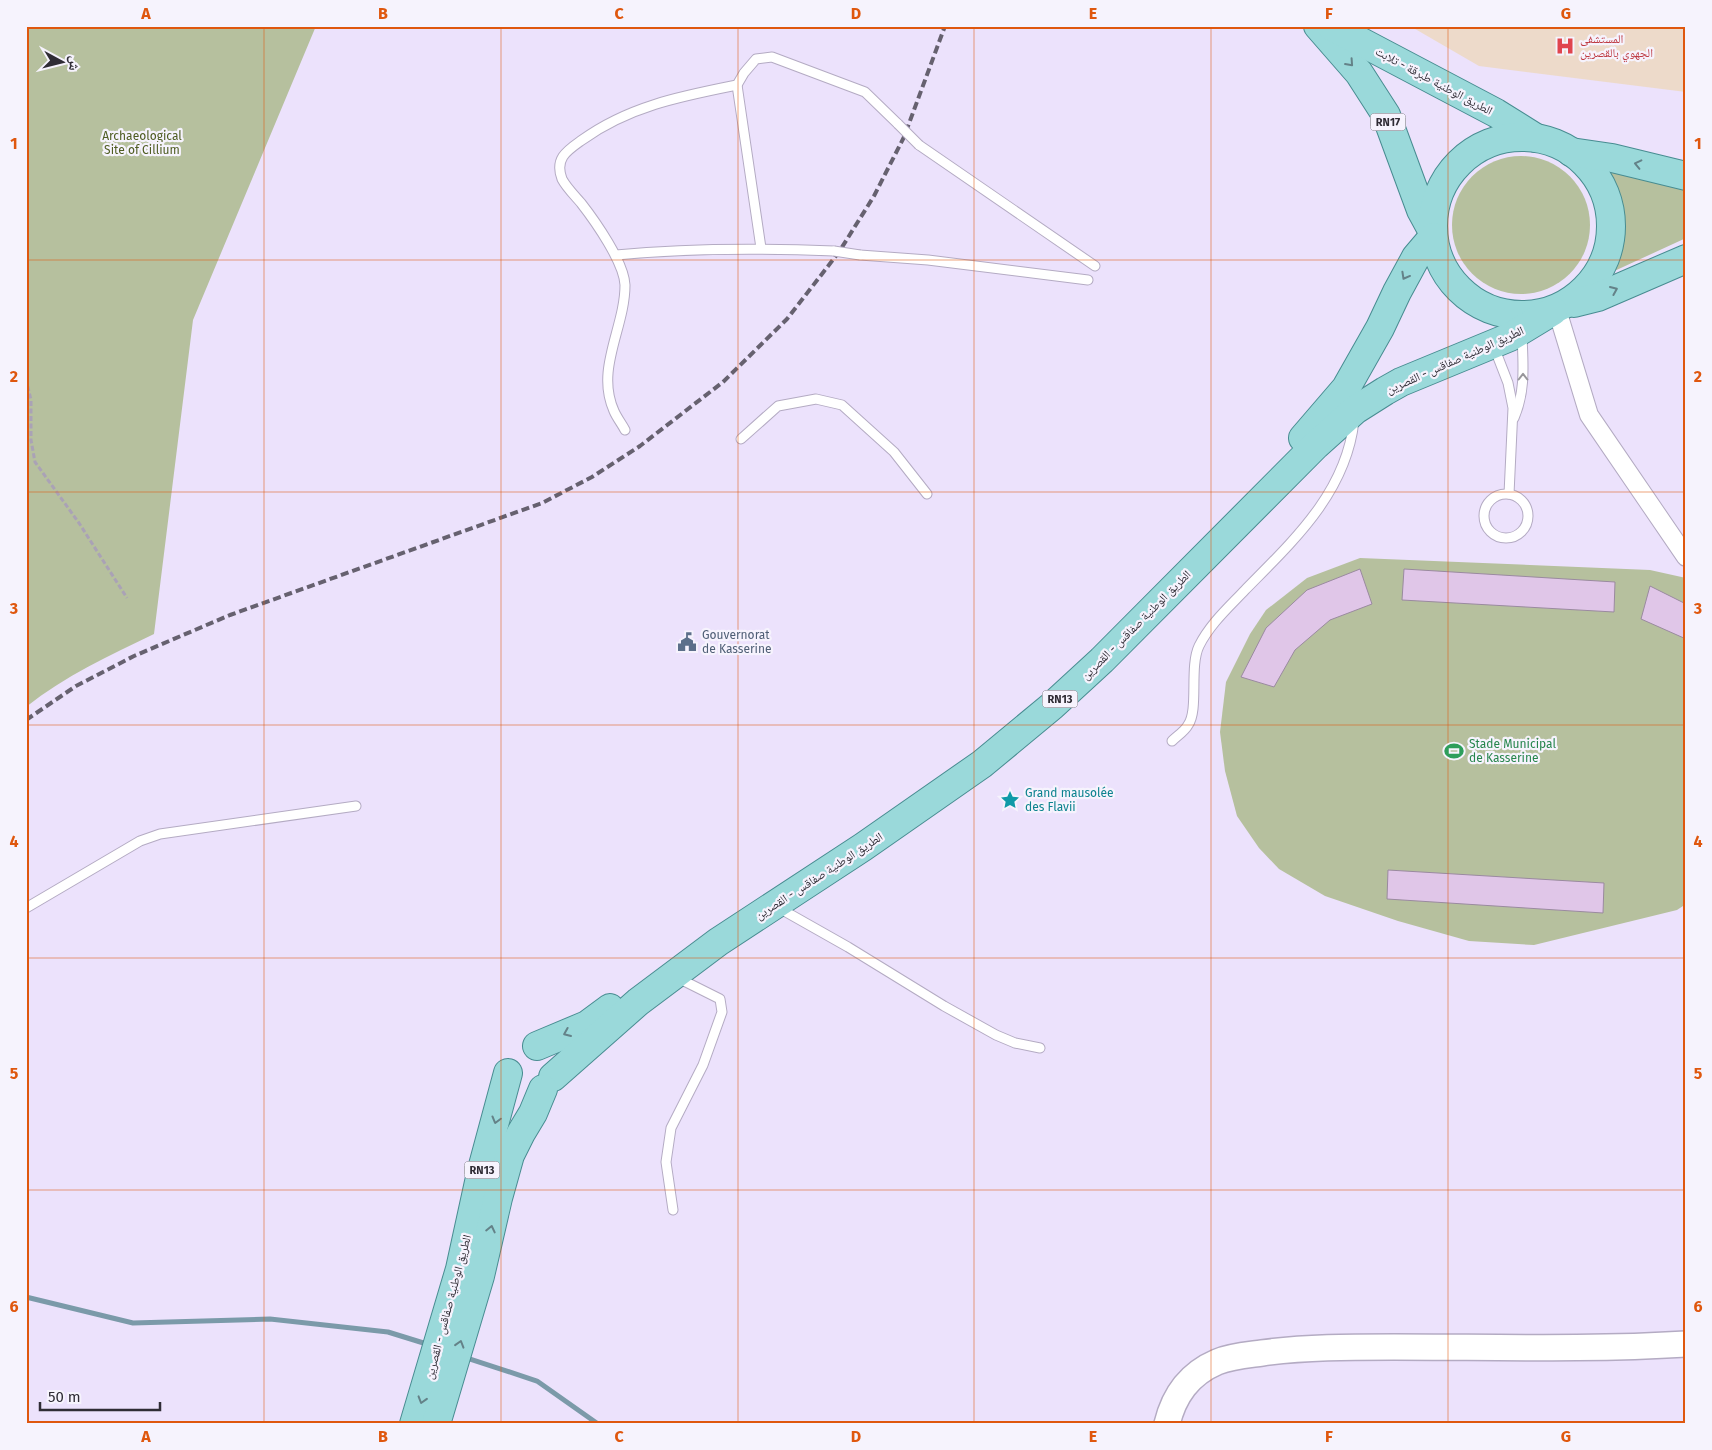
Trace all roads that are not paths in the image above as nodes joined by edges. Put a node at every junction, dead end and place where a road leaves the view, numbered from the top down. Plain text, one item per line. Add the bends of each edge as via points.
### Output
1 (1318, 26) edge
2 (1331, 26) edge
3 (737, 85) junction
4 (1536, 138) junction
5 (1571, 152) junction
6 (1686, 176) edge
7 (1433, 234) junction
8 (761, 248) junction
9 (616, 255) junction
10 (1686, 259) edge
11 (1095, 266) dead end
12 (1088, 280) dead end
13 (1559, 308) junction
14 (1522, 331) junction
15 (1493, 344) junction
16 (1355, 410) junction
17 (1512, 420) junction
18 (625, 430) dead end
19 (741, 439) dead end
20 (927, 494) dead end
21 (1509, 494) junction
22 (1686, 557) edge
23 (1172, 741) dead end
24 (356, 806) dead end
25 (774, 905) junction
26 (26, 908) edge
27 (673, 976) junction
28 (536, 1046) junction
29 (1040, 1048) dead end
30 (508, 1073) junction
31 (548, 1083) junction
32 (673, 1210) dead end
33 (470, 1273) junction
34 (1686, 1344) edge
35 (1169, 1417) edge
36 (414, 1424) edge
37 (436, 1424) edge

1 -> 7 main road, RN17 via 1360,74 1386,115
2 - 4 main road, الطريق الوطنية طبرقة - تلابت via 1496,113
3 - 8 lane
3 - 9 lane via 683,96 622,116 564,153 560,166 562,179
3 - 11 lane, bridge via 756,59 772,57 865,92 919,145
4 - 5 main road
4 - 7 main road via 1510,138 1485,146 1462,160 1445,181 1435,206
6 -> 5 main road via 1612,158
5 - 13 main road via 1593,172 1607,199 1612,229 1606,259 1590,285
7 - 13 main road via 1440,263 1454,286 1475,301 1499,312 1526,315
7 -> 28 main road, الطريق الوطنية صفاقس - القصرين / RN13 via 1416,257 1361,363 1302,440 1108,638 1060,682 975,751 587,1025
8 - 9 lane
8 - 12 lane, bridge via 928,260
9 - 18 lane via 625,284 607,384 613,410
13 -> 10 main road via 1598,297
13 - 14 main road, الطريق الوطنية صفاقس - القصرين / RN13
13 - 22 street via 1590,416
14 - 15 main road, الطريق الوطنية صفاقس - القصرين / RN13
17 -> 14 lane via 1519,407 1524,383
15 - 16 main road, الطريق الوطنية صفاقس - القصرين / RN13 via 1401,382
15 - 17 lane via 1511,396
16 - 23 lane via 1352,440 1328,497 1285,549 1214,622 1198,648 1189,724
16 - 25 main road, الطريق الوطنية صفاقس - القصرين / RN13 via 1052,706 982,764
17 - 21 lane
19 - 20 lane via 778,406 816,399 842,405 894,452
21 - 21 lane via 1490,501 1484,513 1488,528 1507,538 1522,532 1528,518 1526,505
24 - 26 lane via 160,834 140,841
25 - 27 main road, الطريق الوطنية صفاقس - القصرين / RN13
25 - 29 lane via 996,1035
27 - 31 main road, الطريق الوطنية صفاقس - القصرين / RN13 via 638,1002
27 - 32 lane via 720,999 722,1012 703,1065 672,1128 666,1162
28 - 30 main road, RN13 via 515,1052 510,1058
28 - 31 main road via 544,1049 553,1062 554,1069
30 - 31 main road via 510,1080 521,1090 536,1092
30 -> 33 main road, الطريق الوطنية صفاقس - القصرين / RN13 via 481,1173
33 -> 31 main road, الطريق الوطنية صفاقس - القصرين / RN13 via 510,1155
33 -> 36 main road, الطريق الوطنية صفاقس - القصرين / RN13
37 -> 33 main road, الطريق الوطنية صفاقس - القصرين / RN13
34 - 35 street via 1324,1348 1241,1355 1218,1361 1194,1375 1182,1390

